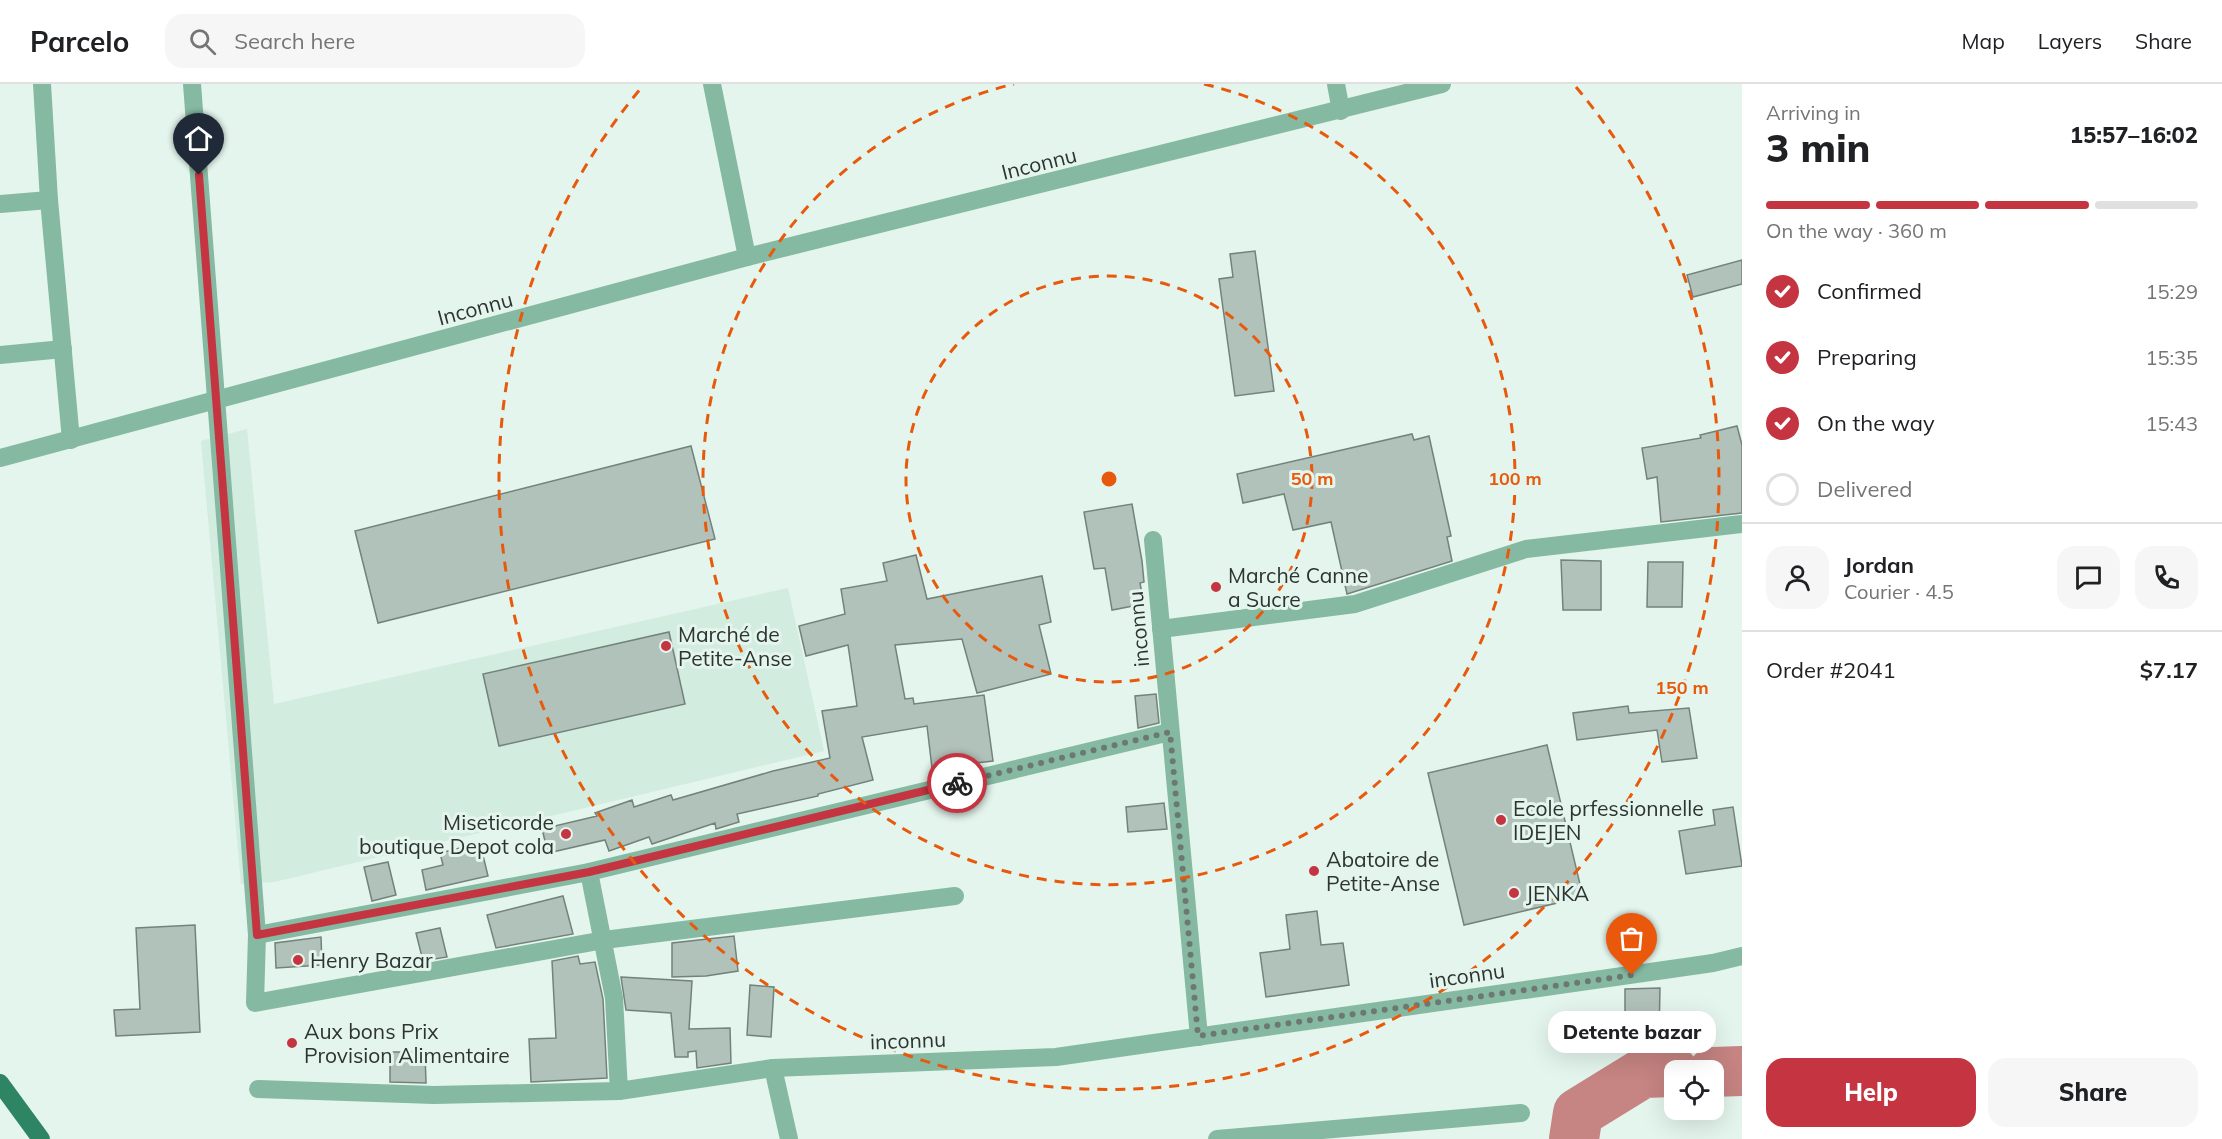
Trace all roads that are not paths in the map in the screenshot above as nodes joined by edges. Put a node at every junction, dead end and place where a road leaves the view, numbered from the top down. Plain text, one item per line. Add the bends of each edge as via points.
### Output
1 (42, 84) edge
2 (192, 84) edge
3 (712, 84) edge
4 (1336, 84) edge
5 (1442, 84) edge
6 (1341, 111) junction
7 (49, 200) junction
8 (0, 204) edge
9 (747, 257) junction
10 (63, 349) junction
11 (0, 355) edge
12 (215, 402) junction
13 (72, 440) junction
14 (0, 458) edge
15 (1742, 524) edge
16 (1152, 540) dead end
17 (1161, 628) junction
18 (1170, 732) junction
19 (589, 872) junction
20 (955, 896) dead end
21 (257, 935) junction
22 (604, 940) junction
23 (1742, 956) edge
24 (1198, 1036) junction
25 (773, 1068) junction
26 (0, 1083) edge
27 (258, 1089) dead end
28 (619, 1090) junction
29 (1521, 1113) dead end
30 (41, 1139) edge
31 (789, 1139) edge
32 (1217, 1139) edge

1 - 7 street
2 - 12 street
3 - 9 street
4 - 6 street
5 - 6 street, Inconnu
6 - 9 street, Inconnu
7 - 8 street
7 - 10 street
9 - 12 street, Inconnu
10 - 11 street
10 - 13 street
12 - 13 street, Inconnu
12 - 21 street
13 - 14 street, Inconnu
15 - 17 street via 1526,549 1355,604
16 - 17 street, inconnu
17 - 18 street, inconnu
18 - 19 street
18 - 24 street, inconnu
19 - 21 street
19 - 22 street
20 - 22 street
21 - 22 street via 255,1003
22 - 28 street via 614,998
23 - 24 street, inconnu
24 - 25 street, inconnu via 1056,1057
25 - 28 street, inconnu
25 - 31 street
26 - 30 main road
27 - 28 street, inconnu via 434,1095
29 - 32 street

